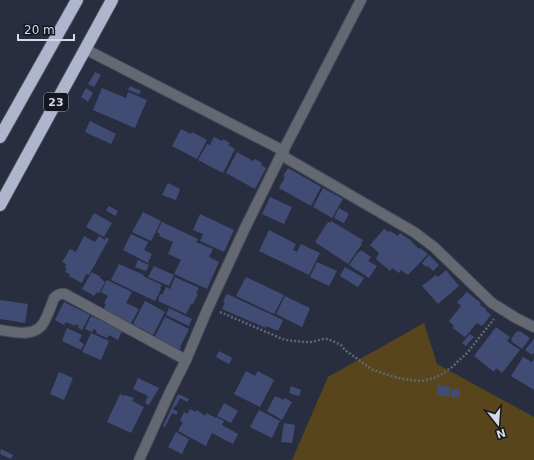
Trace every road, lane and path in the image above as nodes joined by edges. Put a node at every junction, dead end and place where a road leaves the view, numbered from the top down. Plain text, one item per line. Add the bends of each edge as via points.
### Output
1 (77, 0) edge
2 (112, 0) edge
3 (361, 0) edge
4 (85, 49) junction
5 (0, 137) edge
6 (282, 153) junction
7 (0, 205) edge
8 (208, 308) junction
9 (501, 309) junction
10 (534, 327) edge
11 (0, 330) edge
12 (186, 360) junction
13 (139, 460) edge

1 - 5 highway, 23
2 - 4 highway, 23
3 - 6 street
4 - 6 street
4 - 7 highway, 23
6 - 8 street
6 - 9 street via 414,232 434,247
8 - 9 path via 285,340 312,342 328,339 341,345 372,370 398,378 422,381 442,374 467,353
8 - 12 street
9 - 10 street
11 - 12 street via 27,333 38,329 45,322 54,298 65,294
12 - 13 street

